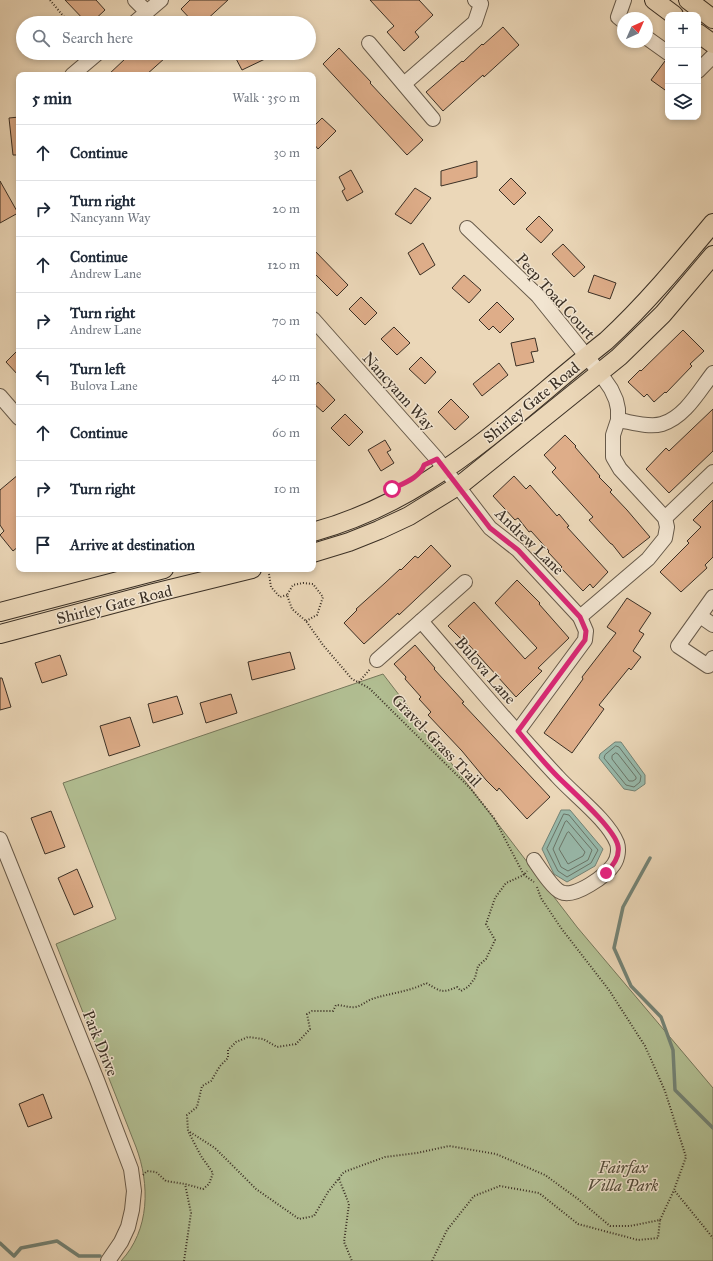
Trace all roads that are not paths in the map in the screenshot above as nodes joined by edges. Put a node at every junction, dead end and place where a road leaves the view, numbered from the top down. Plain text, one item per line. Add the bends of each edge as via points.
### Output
1 (136, 0) edge
2 (160, 0) edge
3 (475, 0) edge
4 (624, 0) edge
5 (654, 0) edge
6 (688, 0) edge
7 (147, 12) junction
8 (620, 12) edge
9 (670, 12) edge
10 (142, 16) edge
11 (713, 19) edge
12 (701, 35) edge
13 (653, 42) edge
14 (369, 43) dead end
15 (713, 44) edge
16 (665, 51) edge
17 (713, 56) edge
18 (90, 60) edge
19 (701, 69) edge
20 (76, 72) edge
21 (404, 84) junction
22 (433, 119) dead end
23 (713, 223) edge
24 (467, 228) dead end
25 (713, 255) edge
26 (316, 322) edge
27 (587, 356) junction
28 (600, 373) junction
29 (713, 373) edge
30 (0, 396) edge
31 (16, 415) edge
32 (618, 420) junction
33 (445, 469) junction
34 (713, 472) edge
35 (458, 486) junction
36 (665, 518) junction
37 (316, 531) edge
38 (316, 552) edge
39 (151, 572) edge
40 (256, 572) edge
41 (465, 582) dead end
42 (713, 597) edge
43 (0, 612) edge
44 (700, 616) junction
45 (580, 617) junction
46 (421, 621) junction
47 (713, 625) edge
48 (0, 634) edge
49 (713, 658) edge
50 (377, 660) road end
51 (518, 731) junction
52 (0, 839) edge
53 (534, 860) road end
54 (108, 1261) edge

1 - 7 street
2 - 7 street
3 - 21 street via 481,4 475,22
4 - 8 street
5 - 9 main road
6 - 11 main road
7 - 10 street
12 - 15 main road
13 - 16 street
14 - 21 street
17 - 19 street
18 - 20 street
21 - 22 street
23 - 27 main road, Shirley Gate Road via 636,312
24 - 27 street, Peep Toad Court via 538,296
25 - 28 main road, Shirley Gate Road via 663,314
26 - 33 street, Nancyann Way
27 - 28 street, Peep Toad Court
27 - 33 main road, Shirley Gate Road
28 - 32 street, Peep Toad Court via 616,400
28 - 35 main road, Shirley Gate Road
29 - 32 street via 675,418 661,424
30 - 31 street
32 - 36 street via 613,435 613,457 620,470
33 - 35 street, Nancyann Way
33 - 37 main road, Shirley Gate Road via 371,511
34 - 36 street
35 - 38 main road, Shirley Gate Road via 409,516 379,530
35 - 45 street, Andrew Lane via 490,528 518,550
36 - 45 street via 665,538 648,558
39 - 43 main road, Shirley Gate Road
40 - 48 main road, Shirley Gate Road
41 - 46 street
42 - 44 street
44 - 47 street
44 - 49 street via 678,646 708,666
45 - 51 street, Andrew Lane via 586,631 585,640
46 - 50 street
46 - 51 street, Bulova Lane
51 - 53 street, Bulova Lane via 613,834 618,845 614,864 606,873 578,892 561,892
52 - 54 street, Park Drive via 131,1169 134,1201 128,1227

